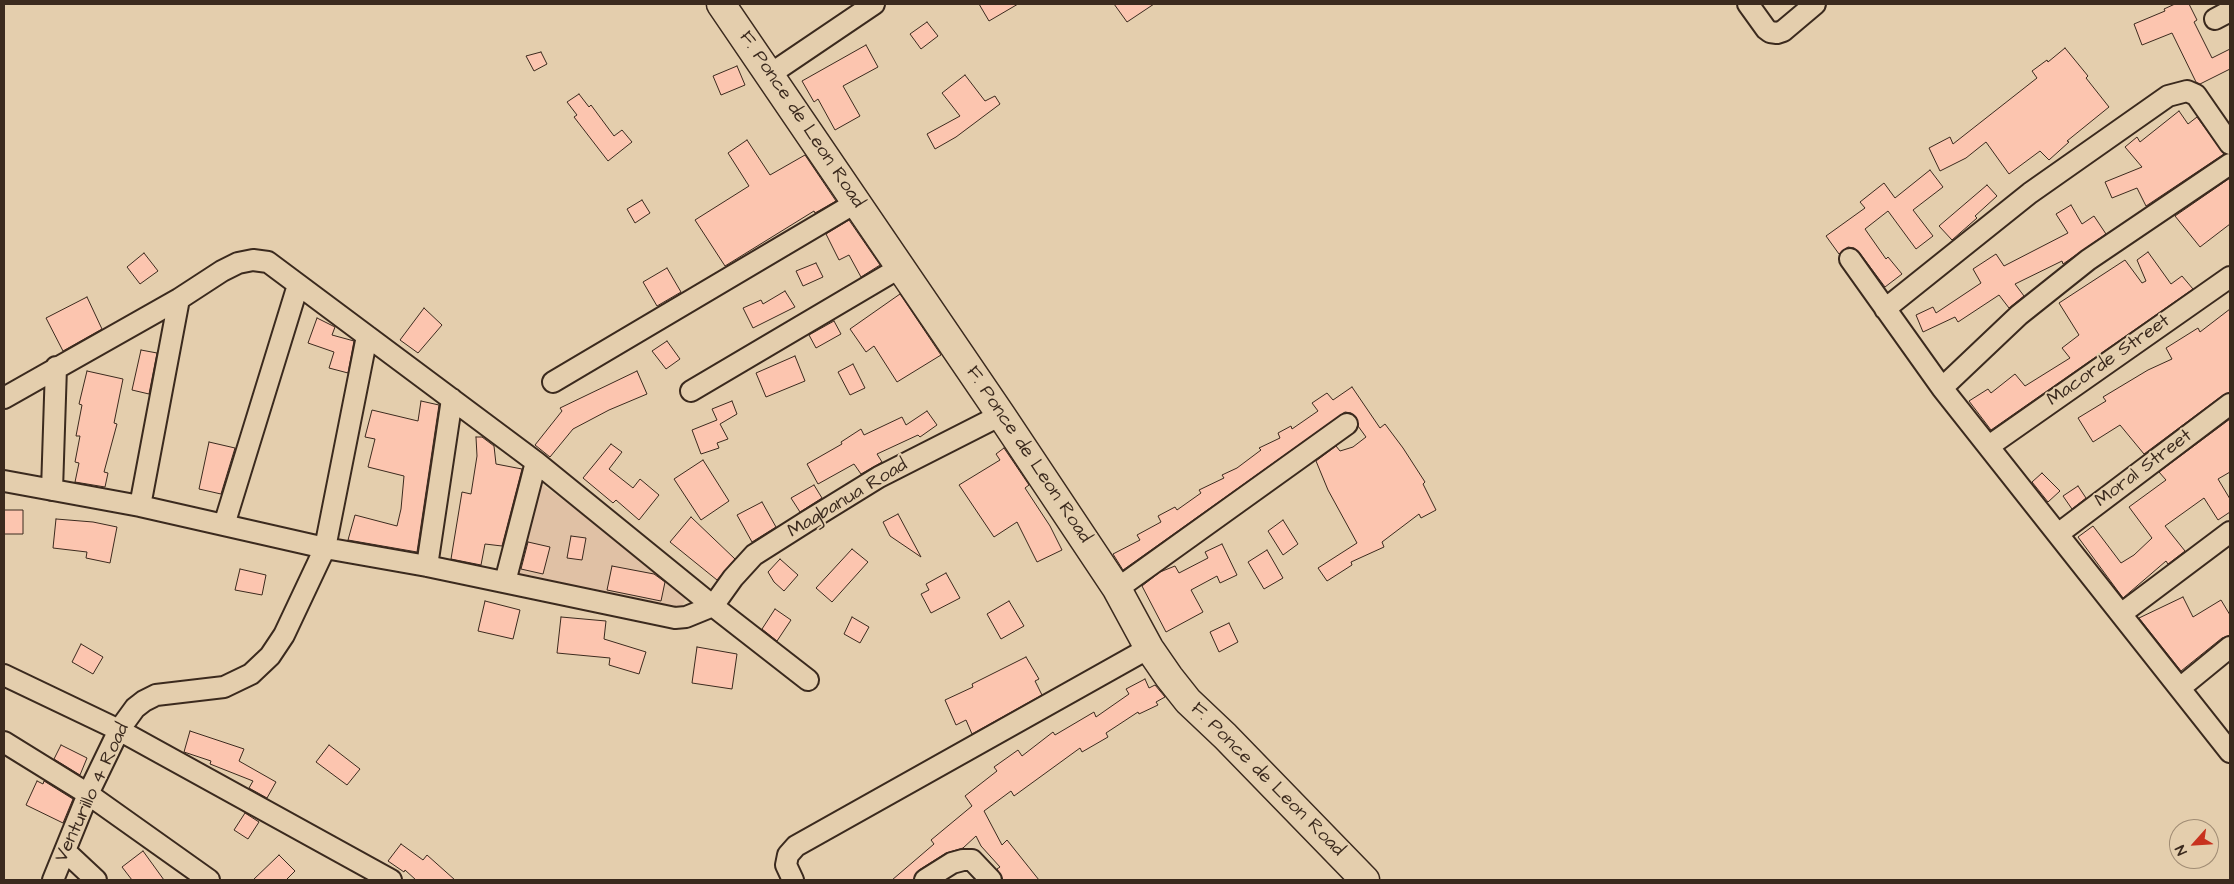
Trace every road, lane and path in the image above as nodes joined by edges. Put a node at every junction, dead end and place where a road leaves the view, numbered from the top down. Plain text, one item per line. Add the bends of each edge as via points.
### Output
1 (721, 4) edge
2 (874, 4) edge
3 (1748, 4) edge
4 (1815, 4) edge
5 (769, 75) junction
6 (2230, 144) edge
7 (2230, 164) edge
8 (857, 202) junction
9 (1850, 259) dead end
10 (901, 267) junction
11 (2230, 277) edge
12 (298, 285) junction
13 (179, 299) junction
14 (1885, 309) junction
15 (367, 336) junction
16 (56, 368) junction
17 (553, 382) dead end
18 (1942, 388) junction
19 (691, 391) dead end
20 (4, 398) edge
21 (452, 399) junction
22 (2230, 404) edge
23 (1001, 415) junction
24 (1346, 424) dead end
25 (1989, 446) junction
26 (536, 462) junction
27 (4, 481) edge
28 (52, 490) junction
29 (140, 506) junction
30 (224, 525) junction
31 (2230, 532) edge
32 (2058, 534) junction
33 (325, 548) junction
34 (427, 566) junction
35 (505, 582) junction
36 (1116, 589) junction
37 (713, 606) junction
38 (2121, 614) junction
39 (2230, 647) edge
40 (1149, 648) junction
41 (4, 674) edge
42 (808, 680) dead end
43 (2180, 688) junction
44 (119, 730) junction
45 (4, 742) edge
46 (2230, 752) edge
47 (88, 794) junction
48 (65, 851) junction
49 (53, 880) edge
50 (96, 880) edge
51 (209, 880) edge
52 (391, 880) edge
53 (793, 880) edge
54 (925, 880) edge
55 (991, 880) edge
56 (1365, 880) edge

1 - 5 street, F. Ponce de Leon Road
2 - 5 street
3 - 4 street via 1766,29 1777,33 1784,31
5 - 8 street, F. Ponce de Leon Road
6 - 14 street via 2196,95 2187,91 2168,96 2030,192
7 - 18 street via 2088,260 2019,315
8 - 10 street, F. Ponce de Leon Road
8 - 17 street
9 - 14 street
10 - 19 street
10 - 23 street, F. Ponce de Leon Road
11 - 25 street, Macorde Street
12 - 13 street via 268,262 253,260 222,271
12 - 15 street
12 - 30 street
13 - 16 street
13 - 29 street
14 - 18 street
15 - 21 street
15 - 33 street, Venturillo 4 Road
16 - 20 street
16 - 28 street
18 - 25 street
21 - 26 street
21 - 34 street
22 - 32 street, Moral Street
23 - 36 street, F. Ponce de Leon Road
23 - 37 street, Magbanua Road via 879,478 754,556
24 - 36 street
25 - 32 street
26 - 35 street
26 - 37 street
27 - 28 street
28 - 29 street
29 - 30 street
30 - 33 street
31 - 38 street
32 - 38 street
33 - 34 street
33 - 44 street, Venturillo 4 Road via 284,635 270,656 251,674 224,687 169,693 144,700
34 - 35 street
35 - 37 street via 667,617 686,617
36 - 40 street, F. Ponce de Leon Road
37 - 42 street
38 - 43 street
39 - 43 street
40 - 53 street via 796,846 788,855 786,865
40 - 56 street, F. Ponce de Leon Road via 1188,701
41 - 44 street
43 - 46 street
44 - 47 street, Venturillo 4 Road
44 - 52 street
45 - 47 street
47 - 48 street, Venturillo 4 Road
47 - 51 street
48 - 49 street, Venturillo 4 Road
48 - 50 street
54 - 55 street via 952,863 972,860

